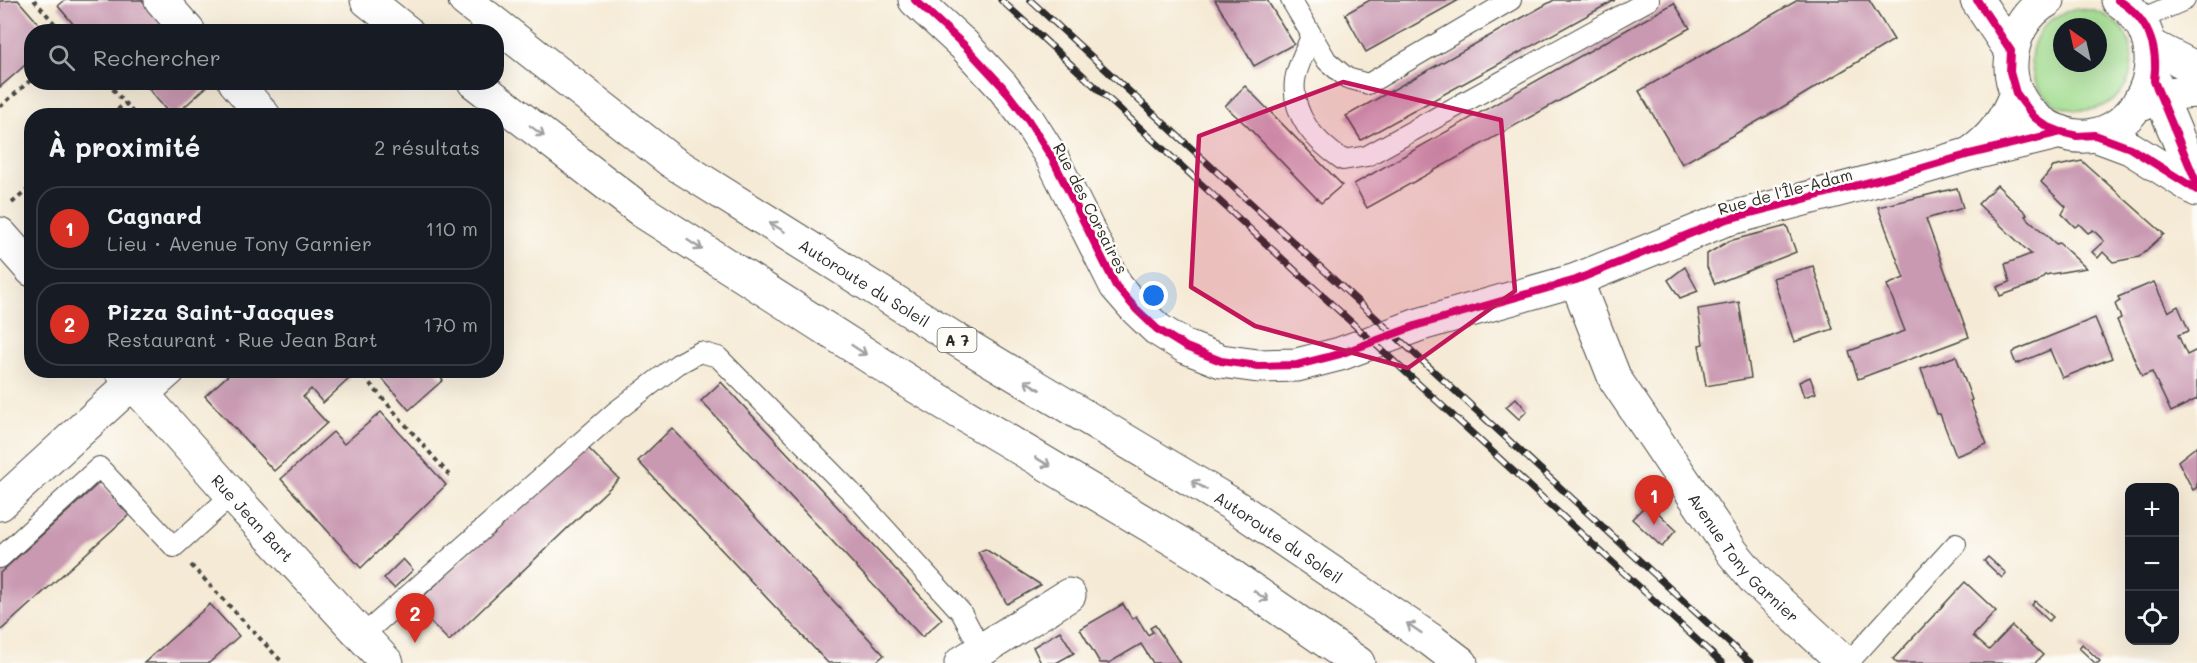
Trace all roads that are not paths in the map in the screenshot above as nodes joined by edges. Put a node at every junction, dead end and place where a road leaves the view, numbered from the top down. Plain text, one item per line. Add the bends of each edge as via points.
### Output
1 (161, 0) edge
2 (367, 0) edge
3 (465, 0) edge
4 (915, 0) edge
5 (1291, 0) edge
6 (1511, 0) edge
7 (1649, 0) edge
8 (1977, 0) edge
9 (2009, 0) edge
10 (2186, 0) edge
11 (2192, 0) edge
12 (2044, 2) edge
13 (2197, 2) edge
14 (2138, 22) edge
15 (182, 24) edge
16 (397, 24) edge
17 (496, 24) edge
18 (504, 30) edge
19 (1311, 36) junction
20 (2011, 51) junction
21 (2197, 69) edge
22 (242, 90) edge
23 (484, 90) edge
24 (2197, 91) edge
25 (2016, 93) junction
26 (2152, 94) junction
27 (257, 108) edge
28 (2061, 132) junction
29 (2095, 135) junction
30 (2197, 136) edge
31 (1970, 154) junction
32 (2195, 181) edge
33 (4, 221) edge
34 (24, 256) edge
35 (1576, 280) junction
36 (1418, 325) joint
37 (132, 382) edge
38 (232, 495) junction
39 (0, 504) edge
40 (1956, 544) dead end
41 (0, 558) edge
42 (1069, 596) dead end
43 (362, 636) junction
44 (977, 659) edge
45 (387, 663) edge
46 (1358, 663) edge
47 (1461, 663) edge
48 (1846, 663) edge

1 - 15 main road
2 - 16 main road
17 -> 3 main road, Autoroute du Soleil / A 7
4 - 36 main road, Rue des Corsaires via 972,53 1028,120 1053,158 1116,286 1157,329 1186,347 1221,361 1258,366 1297,365 1340,354
5 - 19 lane
6 - 19 lane via 1368,84 1347,78 1327,61
7 - 19 lane via 1367,156 1343,160 1323,146 1297,108 1295,80
8 - 20 main road
9 - 12 main road
10 - 14 lane
11 - 13 lane
12 - 20 main road via 2027,17
14 - 21 main road
14 - 26 main road via 2156,64
47 -> 18 main road, Autoroute du Soleil / A 7 via 1230,502 952,337 671,161
20 - 25 main road via 2010,72
22 - 27 main road
23 -> 46 main road via 642,211 917,387 1213,563
24 - 26 main road
25 - 28 main road via 2034,117
25 - 31 main road, Rue de l'Île-Adam via 2000,126
26 - 29 main road via 2115,129
26 - 32 main road
28 - 29 main road
28 - 31 main road, Rue de l'Île-Adam
29 - 32 main road
30 - 32 main road via 2193,146
31 - 35 main road, Rue de l'Île-Adam via 1724,220
33 - 34 main road
35 - 36 main road, Rue de l'Île-Adam
35 - 48 main road, Avenue Tony Garnier via 1616,379 1732,552 1755,580
37 - 38 main road, Rue Jean Bart
37 - 39 main road
38 - 41 lane via 174,547 99,467
38 - 43 main road, Rue Jean Bart
40 - 48 lane
42 - 44 main road
43 - 44 lane via 615,412 700,352 718,357 860,501 961,612
43 - 45 main road, Rue Jean Bart

